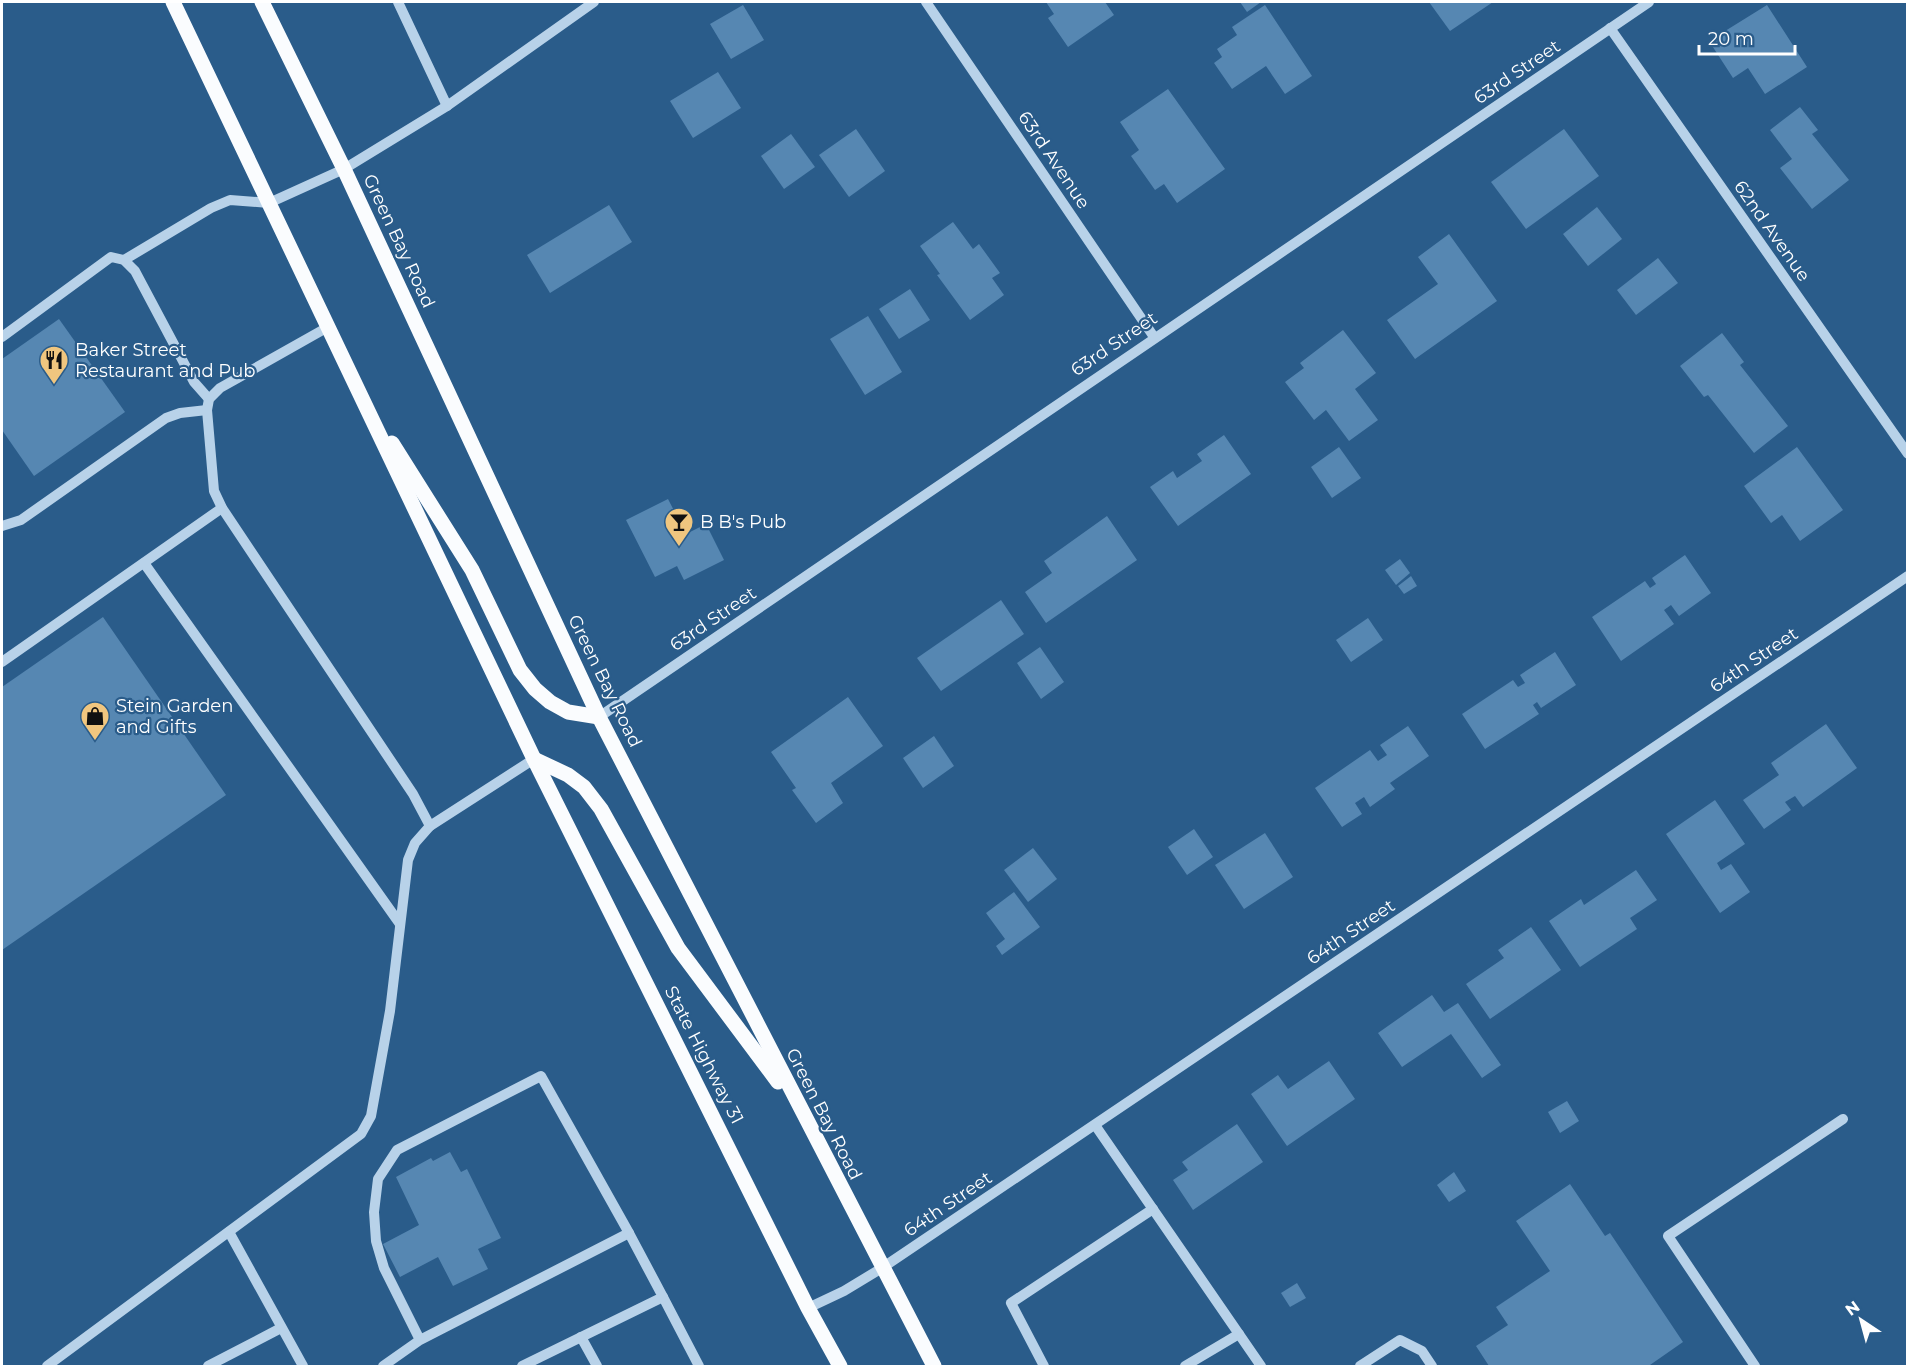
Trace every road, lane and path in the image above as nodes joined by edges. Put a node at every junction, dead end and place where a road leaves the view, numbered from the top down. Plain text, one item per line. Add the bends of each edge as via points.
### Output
1 (172, 2) edge
2 (262, 2) edge
3 (398, 2) edge
4 (594, 2) edge
5 (926, 2) edge
6 (1649, 2) edge
7 (1610, 28) junction
8 (447, 106) junction
9 (344, 169) junction
10 (269, 203) junction
11 (124, 260) junction
12 (328, 327) junction
13 (2, 337) edge
14 (1154, 337) junction
15 (359, 391) junction
16 (208, 404) junction
17 (1908, 454) edge
18 (222, 508) junction
19 (2, 526) edge
20 (144, 562) junction
21 (1908, 576) edge
22 (2, 662) edge
23 (599, 717) junction
24 (534, 759) junction
25 (430, 826) junction
26 (400, 924) junction
27 (801, 1112) junction
28 (1843, 1119) dead end
29 (1095, 1125) junction
30 (1153, 1209) junction
31 (229, 1232) junction
32 (629, 1233) junction
33 (882, 1269) junction
34 (663, 1298) junction
35 (808, 1308) junction
36 (281, 1328) junction
37 (1239, 1334) junction
38 (581, 1337) junction
39 (420, 1340) junction
40 (47, 1366) edge
41 (208, 1366) edge
42 (303, 1366) edge
43 (383, 1366) edge
44 (522, 1366) edge
45 (597, 1366) edge
46 (699, 1366) edge
47 (840, 1366) edge
48 (934, 1366) edge
49 (1044, 1366) edge
50 (1185, 1366) edge
51 (1261, 1366) edge
52 (1360, 1366) edge
53 (1432, 1366) edge
54 (1755, 1366) edge

1 - 10 main road
2 - 9 main road, Green Bay Road
3 - 8 street
4 - 8 street
5 - 14 street, 63rd Avenue
6 - 7 street, 63rd Street
7 - 14 street, 63rd Street
7 - 17 street, 62nd Avenue
8 - 9 street
9 - 10 street
9 - 23 main road, Green Bay Road
10 - 11 street via 230,200
10 - 12 main road
11 - 13 street via 111,257
11 - 16 street via 135,271
12 - 15 main road
12 - 16 street via 220,388
14 - 23 street, 63rd Street
15 - 23 main road via 472,570 520,670 550,702 568,712
15 - 24 main road
16 - 18 street via 214,491
16 - 19 street via 166,418 21,520
18 - 20 street
18 - 25 street via 413,794
20 - 22 street
20 - 26 street
21 - 29 street, 64th Street
23 - 27 main road, Green Bay Road
24 - 25 street
24 - 27 main road via 568,775 584,787 601,809 678,948
24 - 35 main road, State Highway 31
25 - 26 street via 415,843 408,860
26 - 31 street via 390,1011 371,1116 361,1134
27 - 33 main road, Green Bay Road
28 - 54 street via 1668,1236
29 - 30 street
29 - 33 street, 64th Street
30 - 37 street
30 - 49 street via 1011,1303
31 - 36 street
31 - 40 street
32 - 34 street
32 - 39 street
32 - 39 street via 541,1076 397,1150 378,1179 376,1241 384,1268
33 - 35 street, 64th Street
33 - 48 main road, Green Bay Road
34 - 38 street
34 - 46 street
35 - 47 main road, State Highway 31
36 - 41 street
36 - 42 street
37 - 50 street
37 - 51 street
38 - 44 street
38 - 45 street
39 - 43 street
52 - 53 street via 1400,1340 1422,1351

